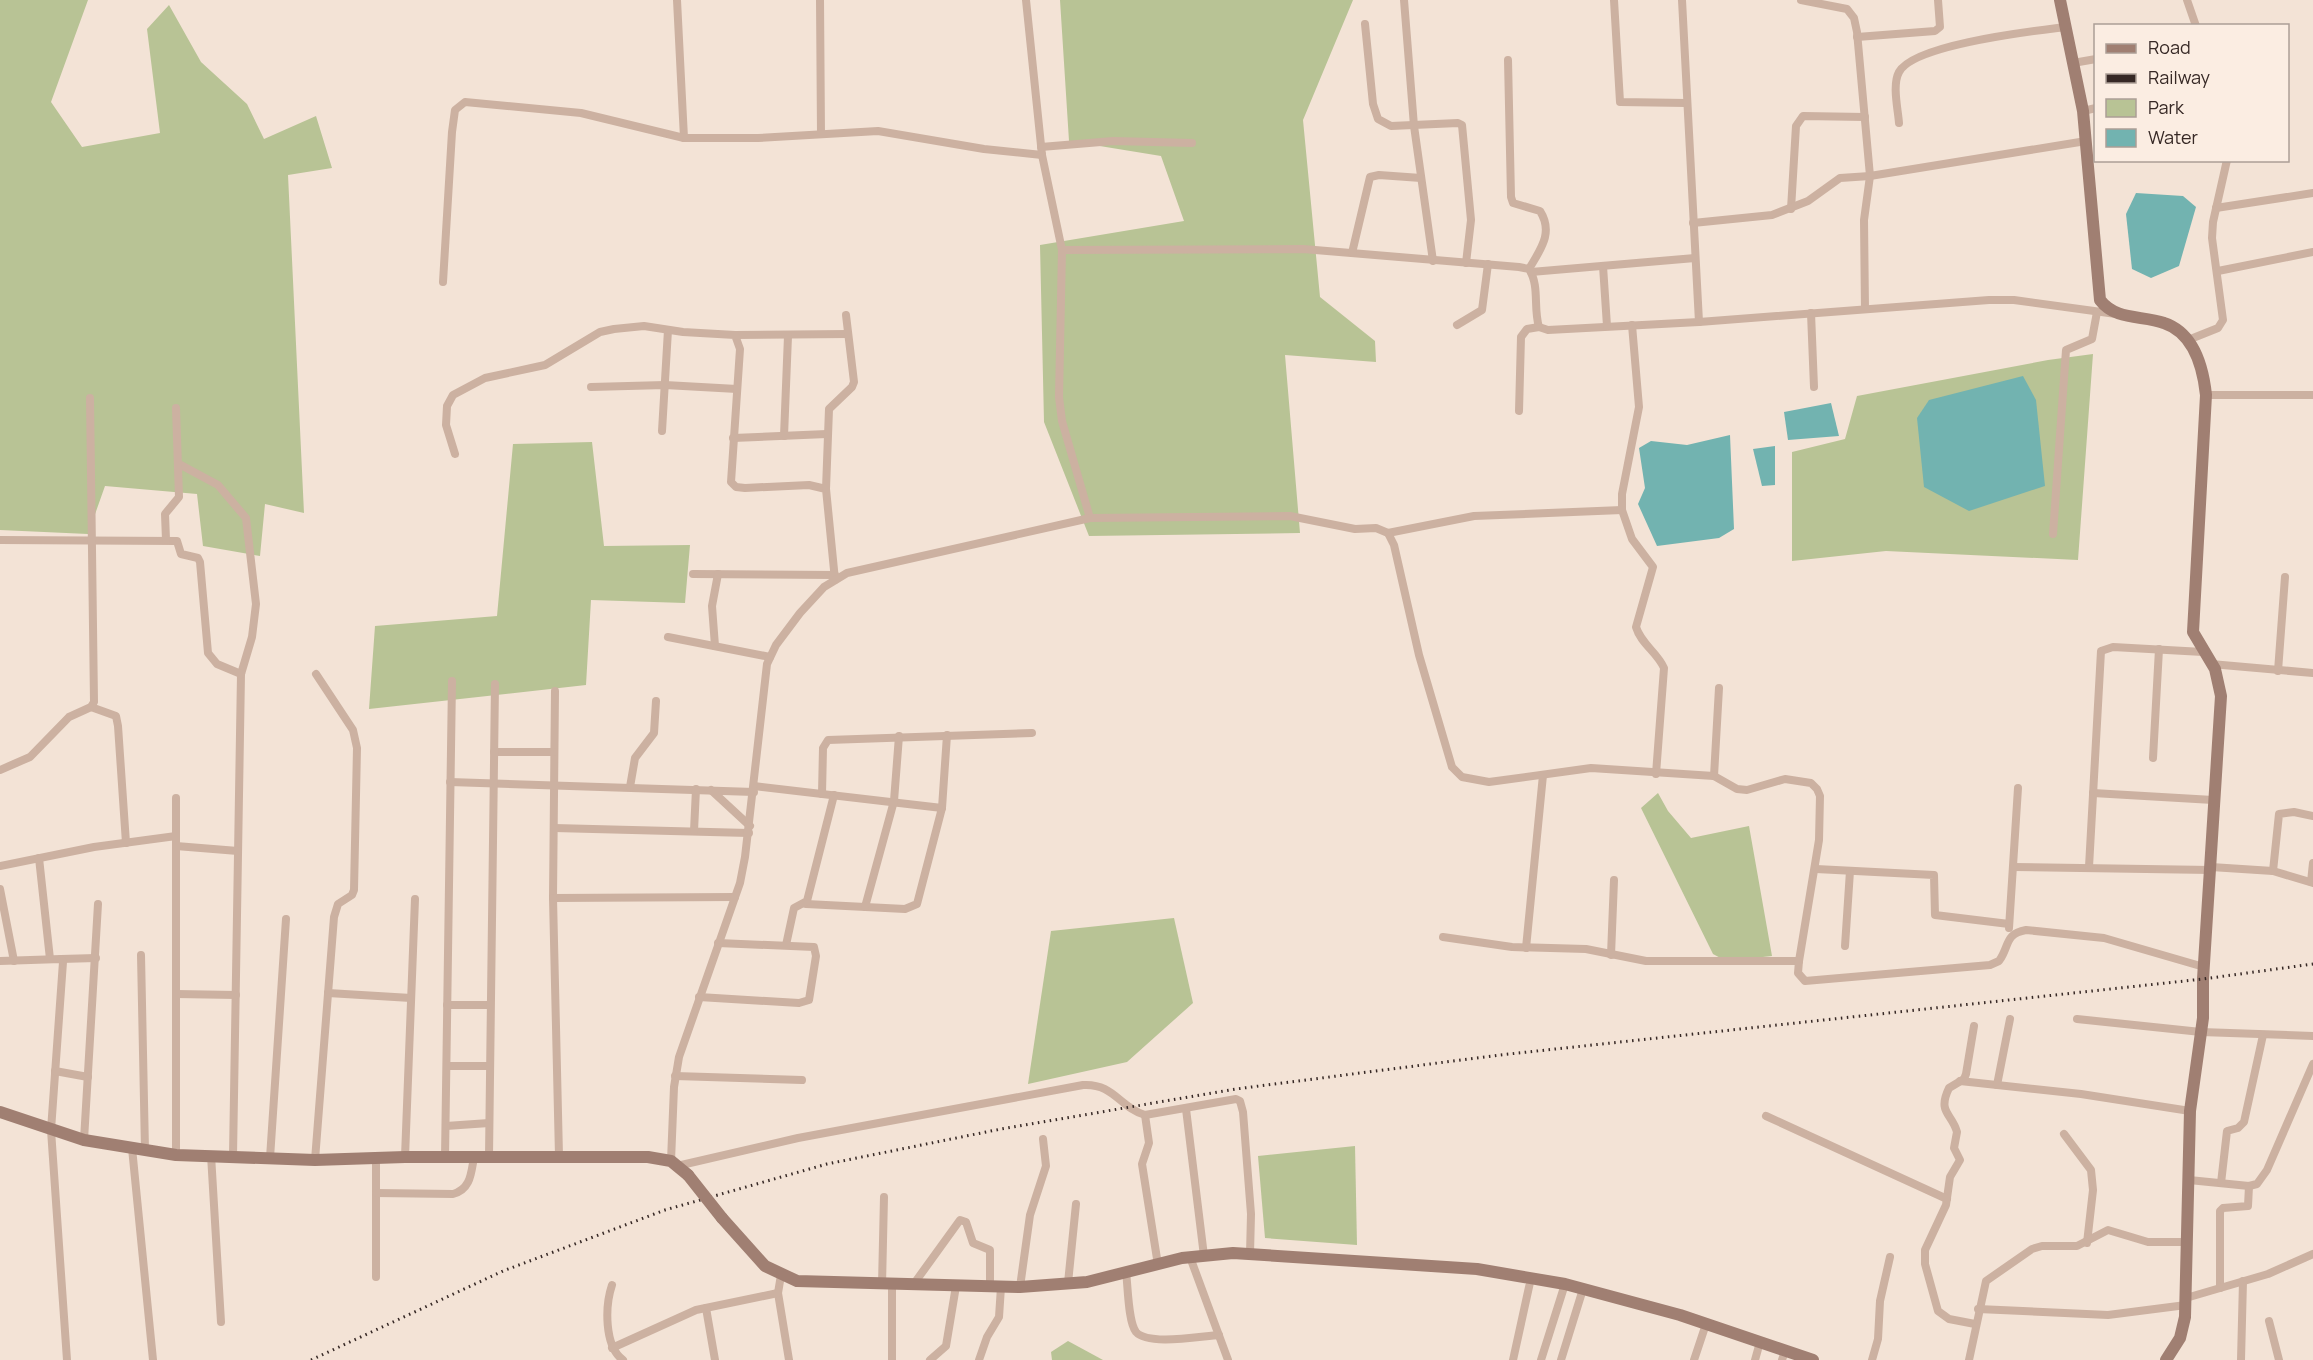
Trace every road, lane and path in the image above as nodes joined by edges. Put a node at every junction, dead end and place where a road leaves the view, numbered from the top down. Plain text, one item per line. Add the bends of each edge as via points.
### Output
1 (677, 0) edge
2 (819, 0) edge
3 (1026, 0) edge
4 (1404, 0) edge
5 (1614, 0) edge
6 (1682, 0) edge
7 (1801, 0) edge
8 (1938, 0) edge
9 (2060, 0) edge
10 (2187, 0) edge
11 (1365, 24) dead end
12 (2195, 24) edge
13 (2066, 27) junction
14 (1857, 37) junction
15 (2094, 59) edge
16 (1508, 60) dead end
17 (2073, 63) junction
18 (1686, 103) junction
19 (2089, 109) edge
20 (1865, 117) junction
21 (1899, 123) dead end
22 (1413, 126) junction
23 (821, 134) junction
24 (684, 138) junction
25 (2086, 141) junction
26 (1192, 143) dead end
27 (1042, 151) junction
28 (2227, 162) edge
29 (1870, 176) junction
30 (1421, 178) junction
31 (2313, 193) edge
32 (2216, 208) junction
33 (1791, 209) junction
34 (1693, 223) junction
35 (1062, 250) junction
36 (2313, 252) edge
37 (1352, 253) junction
38 (1695, 258) junction
39 (1433, 261) junction
40 (1466, 263) junction
41 (1488, 264) junction
42 (1603, 266) junction
43 (1530, 271) junction
44 (2218, 271) junction
45 (443, 282) dead end
46 (1865, 309) junction
47 (2097, 312) junction
48 (1811, 313) junction
49 (846, 315) dead end
50 (2119, 315) junction
51 (1699, 322) junction
52 (1457, 325) dead end
53 (1632, 325) junction
54 (1606, 326) junction
55 (1539, 327) junction
56 (668, 330) junction
57 (848, 334) junction
58 (735, 335) junction
59 (788, 336) junction
60 (2188, 340) junction
61 (665, 385) junction
62 (591, 387) dead end
63 (1814, 387) dead end
64 (737, 389) junction
65 (2313, 394) edge
66 (2206, 395) junction
67 (90, 398) dead end
68 (176, 408) dead end
69 (1519, 411) dead end
70 (662, 431) dead end
71 (827, 434) junction
72 (784, 436) junction
73 (734, 438) junction
74 (455, 454) dead end
75 (179, 464) junction
76 (826, 489) junction
77 (1622, 510) junction
78 (1090, 518) junction
79 (1388, 533) junction
80 (2053, 534) dead end
81 (0, 540) edge
82 (166, 540) junction
83 (91, 542) junction
84 (693, 574) dead end
85 (718, 574) junction
86 (2285, 577) dead end
87 (835, 578) junction
88 (669, 637) dead end
89 (715, 646) junction
90 (2159, 650) junction
91 (2203, 652) junction
92 (768, 661) junction
93 (2211, 664) junction
94 (2278, 671) junction
95 (2313, 673) edge
96 (241, 674) junction
97 (316, 674) dead end
98 (452, 681) dead end
99 (495, 684) dead end
100 (1719, 688) dead end
101 (555, 692) dead end
102 (656, 701) dead end
103 (91, 707) junction
104 (1032, 733) dead end
105 (947, 735) junction
106 (899, 736) junction
107 (494, 752) junction
108 (554, 752) junction
109 (2153, 758) dead end
110 (0, 770) edge
111 (1656, 774) junction
112 (1543, 775) junction
113 (1714, 776) junction
114 (450, 783) junction
115 (494, 784) junction
116 (554, 784) junction
117 (630, 787) junction
118 (2018, 788) dead end
119 (696, 789) junction
120 (754, 789) junction
121 (711, 790) junction
122 (2093, 793) junction
123 (822, 794) junction
124 (834, 795) junction
125 (176, 798) dead end
126 (2213, 800) junction
127 (894, 801) junction
128 (942, 807) junction
129 (2313, 816) edge
130 (554, 828) junction
131 (750, 829) junction
132 (694, 831) junction
133 (176, 836) junction
134 (126, 843) junction
135 (176, 846) junction
136 (238, 851) junction
137 (39, 858) junction
138 (2313, 863) edge
139 (0, 866) edge
140 (2014, 867) junction
141 (2090, 867) junction
142 (2211, 868) junction
143 (1816, 869) junction
144 (1850, 871) junction
145 (2273, 871) junction
146 (1614, 880) dead end
147 (2312, 883) edge
148 (0, 889) edge
149 (735, 897) junction
150 (414, 898) dead end
151 (553, 898) junction
152 (98, 904) dead end
153 (806, 904) junction
154 (865, 907) junction
155 (286, 920) dead end
156 (2009, 924) junction
157 (1443, 937) dead end
158 (2008, 940) junction
159 (718, 943) junction
160 (786, 945) junction
161 (1845, 946) dead end
162 (1526, 948) junction
163 (141, 955) dead end
164 (1611, 955) junction
165 (96, 958) junction
166 (50, 959) junction
167 (61, 959) junction
168 (0, 961) edge
169 (14, 961) junction
170 (1799, 961) junction
171 (2204, 967) junction
172 (328, 993) junction
173 (176, 994) junction
174 (236, 995) junction
175 (699, 997) junction
176 (411, 998) junction
177 (447, 1005) junction
178 (490, 1005) junction
179 (2010, 1019) dead end
180 (2077, 1019) dead end
181 (1974, 1026) dead end
182 (2200, 1032) junction
183 (2263, 1035) junction
184 (2313, 1036) edge
185 (2313, 1064) edge
186 (447, 1066) junction
187 (490, 1066) junction
188 (56, 1071) junction
189 (675, 1076) junction
190 (88, 1077) junction
191 (802, 1080) dead end
192 (1960, 1081) junction
193 (1997, 1085) junction
194 (1186, 1109) junction
195 (2190, 1111) junction
196 (0, 1112) edge
197 (1145, 1115) junction
198 (1766, 1116) dead end
199 (489, 1123) junction
200 (446, 1126) junction
201 (51, 1130) junction
202 (2064, 1134) dead end
203 (1044, 1139) dead end
204 (84, 1140) junction
205 (138, 1149) junction
206 (176, 1155) junction
207 (211, 1155) junction
208 (233, 1156) junction
209 (489, 1156) junction
210 (559, 1156) junction
211 (405, 1157) junction
212 (474, 1157) junction
213 (270, 1158) junction
214 (376, 1158) junction
215 (446, 1158) junction
216 (315, 1160) junction
217 (674, 1163) junction
218 (2189, 1180) junction
219 (2221, 1183) junction
220 (2249, 1186) junction
221 (376, 1193) junction
222 (884, 1197) dead end
223 (1947, 1199) junction
224 (1076, 1204) dead end
225 (2188, 1242) junction
226 (2087, 1243) junction
227 (1250, 1254) junction
228 (2313, 1254) edge
229 (1204, 1256) junction
230 (1190, 1257) junction
231 (1890, 1257) dead end
232 (1158, 1265) junction
233 (1126, 1272) junction
234 (781, 1275) junction
235 (376, 1277) dead end
236 (1531, 1278) junction
237 (2243, 1281) junction
238 (1068, 1283) junction
239 (1565, 1284) junction
240 (887, 1285) junction
241 (913, 1285) junction
242 (612, 1286) dead end
243 (956, 1286) junction
244 (996, 1287) junction
245 (1020, 1287) junction
246 (2220, 1288) junction
247 (1583, 1289) junction
248 (778, 1293) junction
249 (2186, 1302) junction
250 (706, 1308) junction
251 (1978, 1309) junction
252 (2269, 1321) dead end
253 (221, 1322) dead end
254 (1706, 1324) junction
255 (1975, 1324) junction
256 (1219, 1335) junction
257 (1760, 1342) junction
258 (612, 1348) junction
259 (1783, 1356) edge
260 (67, 1360) edge
261 (153, 1360) edge
262 (623, 1360) edge
263 (715, 1360) edge
264 (789, 1360) edge
265 (892, 1360) edge
266 (930, 1360) edge
267 (979, 1360) edge
268 (1228, 1360) edge
269 (1513, 1360) edge
270 (1541, 1360) edge
271 (1561, 1360) edge
272 (1694, 1360) edge
273 (1755, 1360) edge
274 (1813, 1360) edge
275 (1872, 1360) edge
276 (1969, 1360) edge
277 (2166, 1360) edge
278 (2241, 1360) edge
279 (2279, 1360) edge

1 - 24 street
2 - 23 street
3 - 27 street
4 - 22 street
5 - 18 street via 1620,102
6 - 18 street
7 - 14 street via 1847,9 1854,18
8 - 14 street via 1941,20 1935,31
9 - 13 main road
10 - 12 street
11 - 22 street via 1375,113 1391,126
13 - 17 main road
13 - 21 street via 1972,40 1908,64 1899,71 1897,80
14 - 20 street
15 - 17 street
16 - 43 street via 1511,197 1519,206 1540,211 1546,225 1545,241
17 - 19 main road
18 - 34 street
19 - 25 main road
20 - 29 street
20 - 33 street via 1798,119
22 - 30 street
22 - 40 street via 1462,125 1471,220
23 - 24 street
23 - 27 street via 878,131 984,149
24 - 45 street via 581,113 465,102 459,105 452,132
25 - 29 street
25 - 50 main road via 2100,300
26 - 27 street via 1113,141
27 - 35 street
28 - 32 street
29 - 33 street via 1840,178
29 - 46 street via 1864,220
30 - 37 street via 1370,177
30 - 39 street
31 - 32 street
32 - 44 street via 2212,238
33 - 34 street via 1761,218
34 - 38 street
35 - 37 street via 1303,249
35 - 78 street via 1059,397 1062,421
36 - 44 street
37 - 39 street
38 - 42 street
38 - 51 street
39 - 40 street
40 - 41 street
41 - 43 street
41 - 52 street via 1482,310
42 - 43 street
42 - 54 street
43 - 55 street
44 - 60 street via 2223,320 2218,328
46 - 47 street via 2006,300
46 - 48 street
47 - 50 street
47 - 80 street via 2092,339 2066,350
48 - 51 street
48 - 63 street
49 - 57 street
50 - 60 main road via 2165,323
51 - 53 street
53 - 54 street
53 - 77 street via 1639,407
54 - 55 street via 1548,330
55 - 69 street via 1527,329 1521,337
56 - 58 street
56 - 61 street
56 - 74 street via 630,326 600,332 545,365 466,386 453,395 447,406 446,425
57 - 59 street
57 - 71 street via 854,382 829,409
58 - 59 street
58 - 64 street via 740,349
59 - 72 street
60 - 66 main road via 2199,358
61 - 62 street
61 - 64 street
61 - 70 street
64 - 73 street
65 - 66 street
66 - 91 main road via 2193,612 2193,632
67 - 83 street
68 - 75 street
71 - 72 street
71 - 76 street
72 - 73 street
73 - 76 street via 731,482 736,487 809,485
75 - 82 street via 179,497 165,514
75 - 96 street via 218,485 246,518 256,604 252,637
76 - 87 street
77 - 79 street via 1474,516
77 - 111 street via 1632,539 1653,567 1636,627 1639,637 1660,657 1664,668
78 - 79 street via 1290,516
78 - 87 street via 872,566
79 - 112 street via 1452,767 1462,777 1475,781
81 - 83 street
82 - 83 street
82 - 96 street via 177,541 181,554 198,558 206,644 212,660
83 - 103 street
84 - 85 street
85 - 87 street
85 - 89 street via 712,606
86 - 94 street
87 - 92 street via 800,613
88 - 89 street
89 - 92 street
90 - 91 street
90 - 109 street
90 - 122 street via 2113,647 2101,651
91 - 93 main road
92 - 120 street via 763,676
93 - 94 street
93 - 126 main road via 2220,681 2221,696
94 - 95 street
96 - 136 street
97 - 172 street via 353,730 357,748 354,890 335,910
98 - 114 street
99 - 107 street
100 - 113 street
101 - 108 street
102 - 117 street via 655,729 635,758
103 - 110 street via 69,717 30,757
103 - 134 street via 116,716
104 - 105 street
105 - 106 street
105 - 128 street
106 - 123 street via 828,740 823,748
106 - 127 street
107 - 108 street
107 - 115 street
108 - 116 street
111 - 112 street via 1591,768
111 - 113 street
112 - 162 street
113 - 143 street via 1747,790 1785,779 1811,783 1817,789 1821,808
114 - 115 street
114 - 177 street
115 - 116 street
115 - 178 street
116 - 117 street
116 - 130 street
117 - 119 street
118 - 140 street
119 - 121 street
119 - 132 street
120 - 121 street
120 - 123 street
120 - 131 street
121 - 131 street
122 - 126 street
122 - 141 street
123 - 124 street
124 - 127 street
124 - 153 street
125 - 133 street
126 - 142 main road
127 - 128 street
127 - 154 street
128 - 154 street via 917,904 904,909
129 - 145 street via 2278,814
130 - 132 street
130 - 151 street
131 - 132 street
131 - 149 street
133 - 134 street
133 - 135 street
134 - 137 street
135 - 136 street
135 - 173 street
136 - 174 street
137 - 139 street
137 - 166 street
138 - 147 street
140 - 141 street
140 - 156 street
141 - 142 street
142 - 145 street
142 - 171 main road
143 - 144 street
143 - 170 street
144 - 156 street via 1934,875 1935,915
144 - 161 street
145 - 147 street
146 - 164 street
148 - 169 street
149 - 151 street
149 - 159 street
150 - 176 street
151 - 210 street
152 - 165 street
153 - 154 street
153 - 160 street via 794,909
155 - 213 street
156 - 158 street
157 - 162 street
158 - 170 street via 1999,961 1990,965 1816,982 1805,981 1798,973
158 - 171 street via 2015,932 2026,930 2104,938
159 - 160 street
159 - 175 street
160 - 175 street via 809,946 816,951 810,994 805,1003
162 - 164 street via 1574,948
163 - 205 street
164 - 170 street via 1646,961
165 - 167 street
165 - 190 street
166 - 167 street
166 - 169 street
167 - 188 street
168 - 169 street
171 - 182 main road
172 - 176 street
172 - 216 street
173 - 174 street
173 - 206 street
174 - 208 street
175 - 189 street
176 - 211 street
177 - 178 street
177 - 186 street
178 - 187 street
179 - 193 street
180 - 182 street
181 - 192 street via 1966,1074
182 - 183 street
182 - 195 main road
183 - 184 street
183 - 219 street via 2244,1122 2227,1131
185 - 220 street via 2267,1170 2257,1184
186 - 187 street
186 - 200 street
187 - 199 street
188 - 190 street
188 - 201 street
189 - 191 street
189 - 217 street
190 - 204 street
192 - 193 street
192 - 223 street via 1949,1088 1946,1099 1945,1113 1957,1132 1954,1148 1960,1157 1950,1177
193 - 195 street
194 - 197 street
194 - 227 street via 1236,1099 1242,1105 1251,1214
194 - 229 street
195 - 218 main road
196 - 201 main road
197 - 217 street via 1136,1113 1105,1088 1083,1084
197 - 232 street via 1149,1143 1142,1164
198 - 223 street
199 - 200 street
199 - 209 street
200 - 215 street
201 - 204 main road
201 - 260 street
202 - 226 street via 2091,1170
203 - 245 street via 1046,1166 1030,1215
204 - 205 main road
205 - 206 main road
205 - 261 street
206 - 207 main road
207 - 208 main road
207 - 253 street
208 - 213 main road
209 - 210 main road
209 - 212 main road
210 - 217 main road via 648,1156
211 - 214 main road
211 - 215 main road
212 - 215 main road
212 - 221 street via 467,1187 461,1192
213 - 216 main road
214 - 216 main road
214 - 221 street
217 - 234 main road, bridge via 765,1266
218 - 219 street
218 - 225 main road
219 - 220 street
220 - 246 street via 2248,1206 2220,1211
221 - 235 street
222 - 240 street
223 - 255 street via 1928,1240 1925,1264 1938,1311 1949,1319
224 - 238 street
225 - 226 street via 2148,1242 2108,1230
225 - 249 main road
226 - 251 street via 2032,1249 1986,1281
227 - 229 main road
227 - 236 main road via 1478,1269
228 - 237 street
229 - 230 main road
230 - 232 main road
230 - 256 street
231 - 275 street
232 - 233 main road
233 - 238 main road
233 - 256 street via 1132,1325 1142,1337 1155,1340
234 - 240 main road via 797,1281
234 - 248 street
236 - 239 main road
236 - 269 street
237 - 246 street
237 - 278 street
238 - 245 main road
239 - 247 main road
239 - 270 street
240 - 241 main road
240 - 265 street
241 - 243 main road
241 - 244 street via 960,1220 966,1222 973,1243 990,1250
242 - 258 street via 608,1302
243 - 244 main road
243 - 266 street via 946,1346
244 - 245 main road
244 - 267 street via 999,1317
246 - 249 street
247 - 254 main road
247 - 271 street
248 - 250 street
248 - 264 street
249 - 251 street via 2108,1315
249 - 277 main road via 2180,1338
250 - 258 street
250 - 263 street
251 - 255 street
252 - 279 street
254 - 257 main road
254 - 272 street
255 - 276 street
256 - 268 street
257 - 259 main road
257 - 273 street
258 - 262 street
259 - 274 main road

